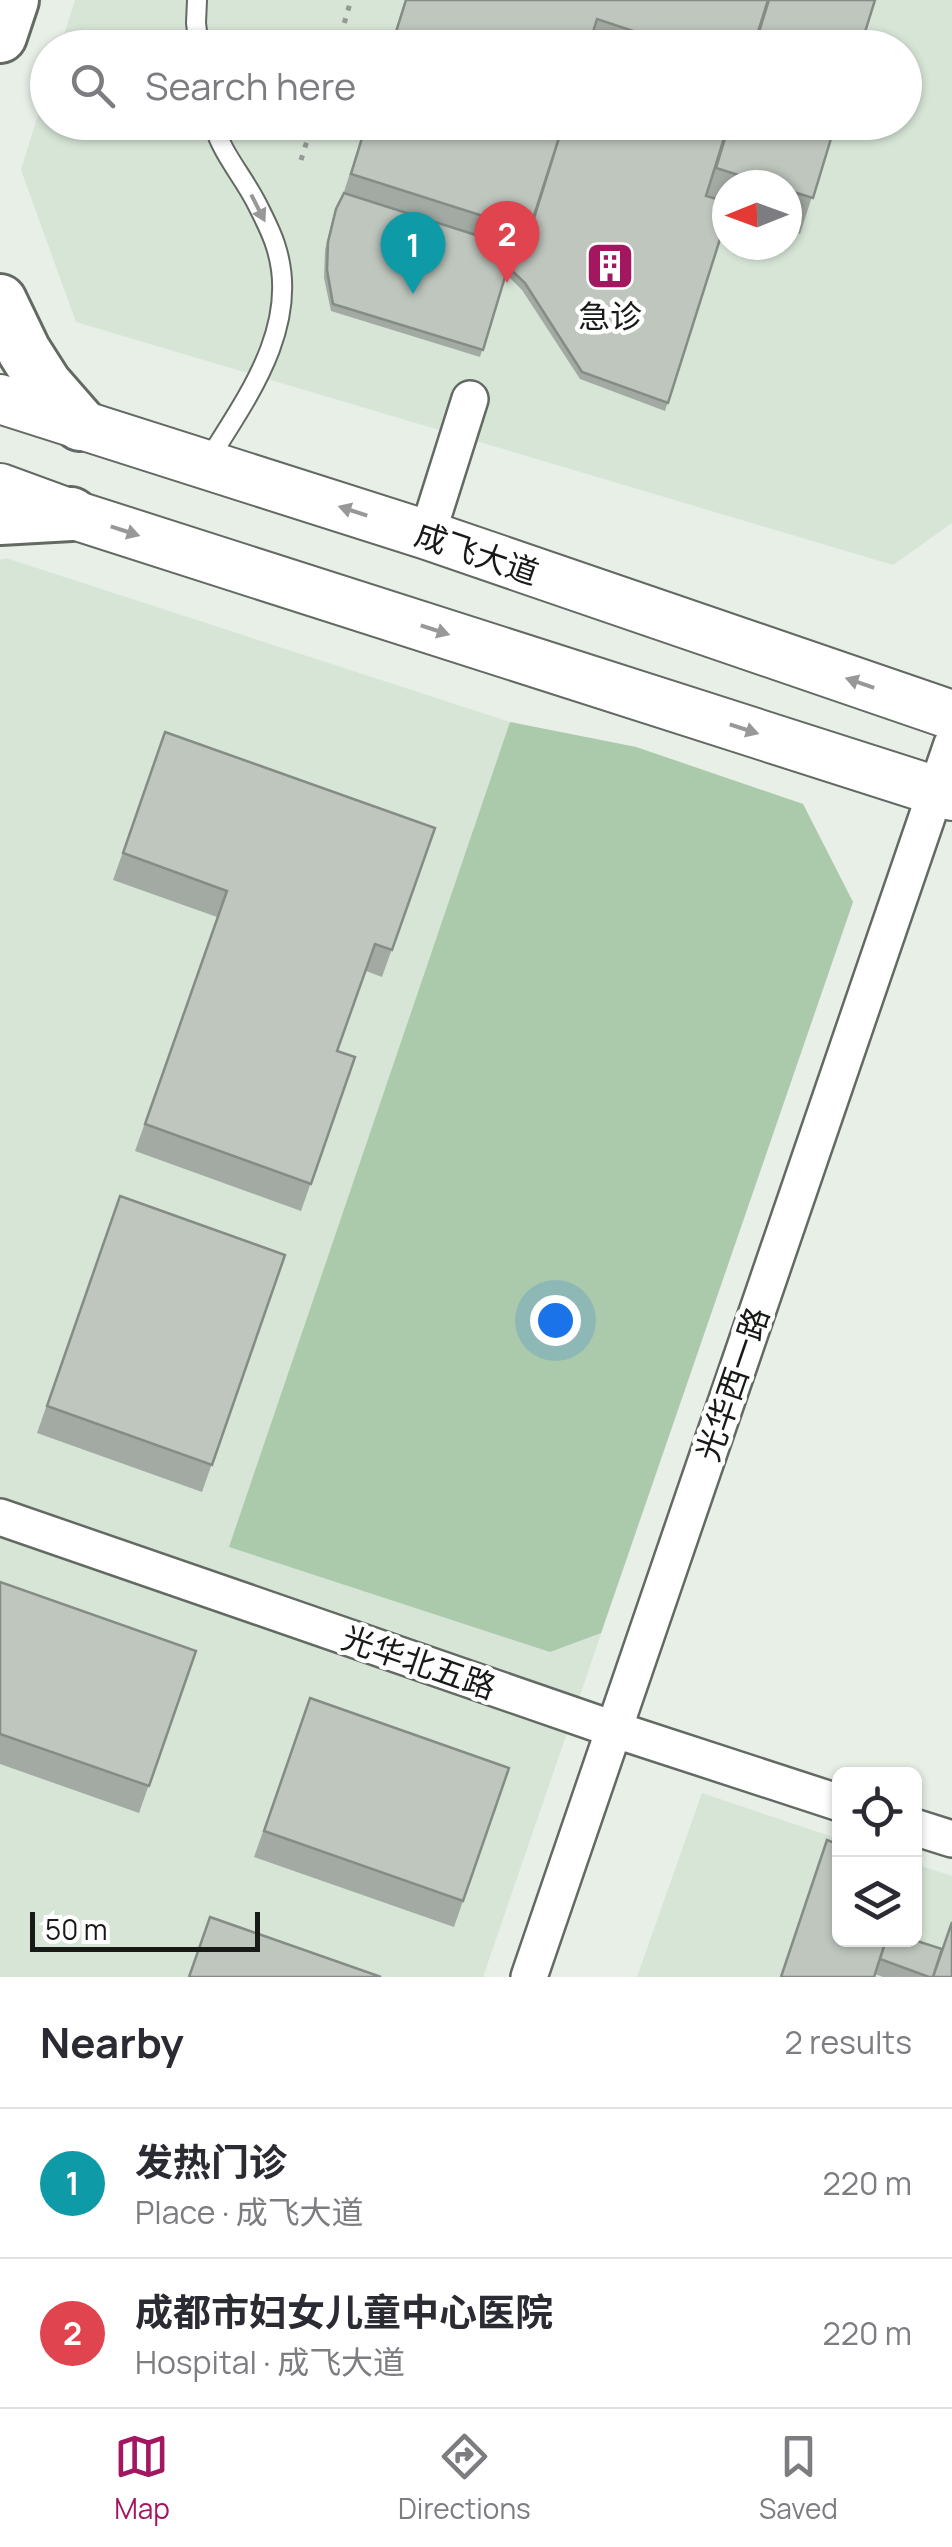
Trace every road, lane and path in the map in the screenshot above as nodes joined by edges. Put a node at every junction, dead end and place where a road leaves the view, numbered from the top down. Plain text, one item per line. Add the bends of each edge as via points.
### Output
1 (12, 0) edge
2 (197, 0) edge
3 (352, 0) edge
4 (197, 30) edge
5 (342, 30) edge
6 (0, 36) edge
7 (220, 140) edge
8 (307, 140) edge
9 (301, 160) dead end
10 (0, 301) edge
11 (470, 398) dead end
12 (0, 399) edge
13 (80, 424) junction
14 (206, 464) junction
15 (0, 488) edge
16 (71, 514) junction
17 (0, 518) edge
18 (427, 535) junction
19 (952, 715) edge
20 (952, 744) edge
21 (944, 794) edge
22 (0, 1517) edge
23 (613, 1728) junction
24 (832, 1800) edge
25 (922, 1830) edge
26 (952, 1840) edge
27 (529, 1977) edge

1 - 6 main road
2 - 4 lane
3 - 5 path
7 -> 14 lane via 277,248 283,291 260,376
8 - 9 path
10 - 13 main road via 24,352
11 - 18 street
12 - 13 main road, 成飞大道
13 - 14 main road, 成飞大道
18 -> 14 main road, 成飞大道
15 - 16 main road
16 - 17 main road
16 -> 21 main road
19 -> 18 main road, 成飞大道
20 - 21 street, 光华西一路
21 - 23 street, 光华西一路
22 - 23 street, 光华北五路
23 - 24 street, 光华北五路
23 - 27 street, 光华西一路
25 - 26 street

